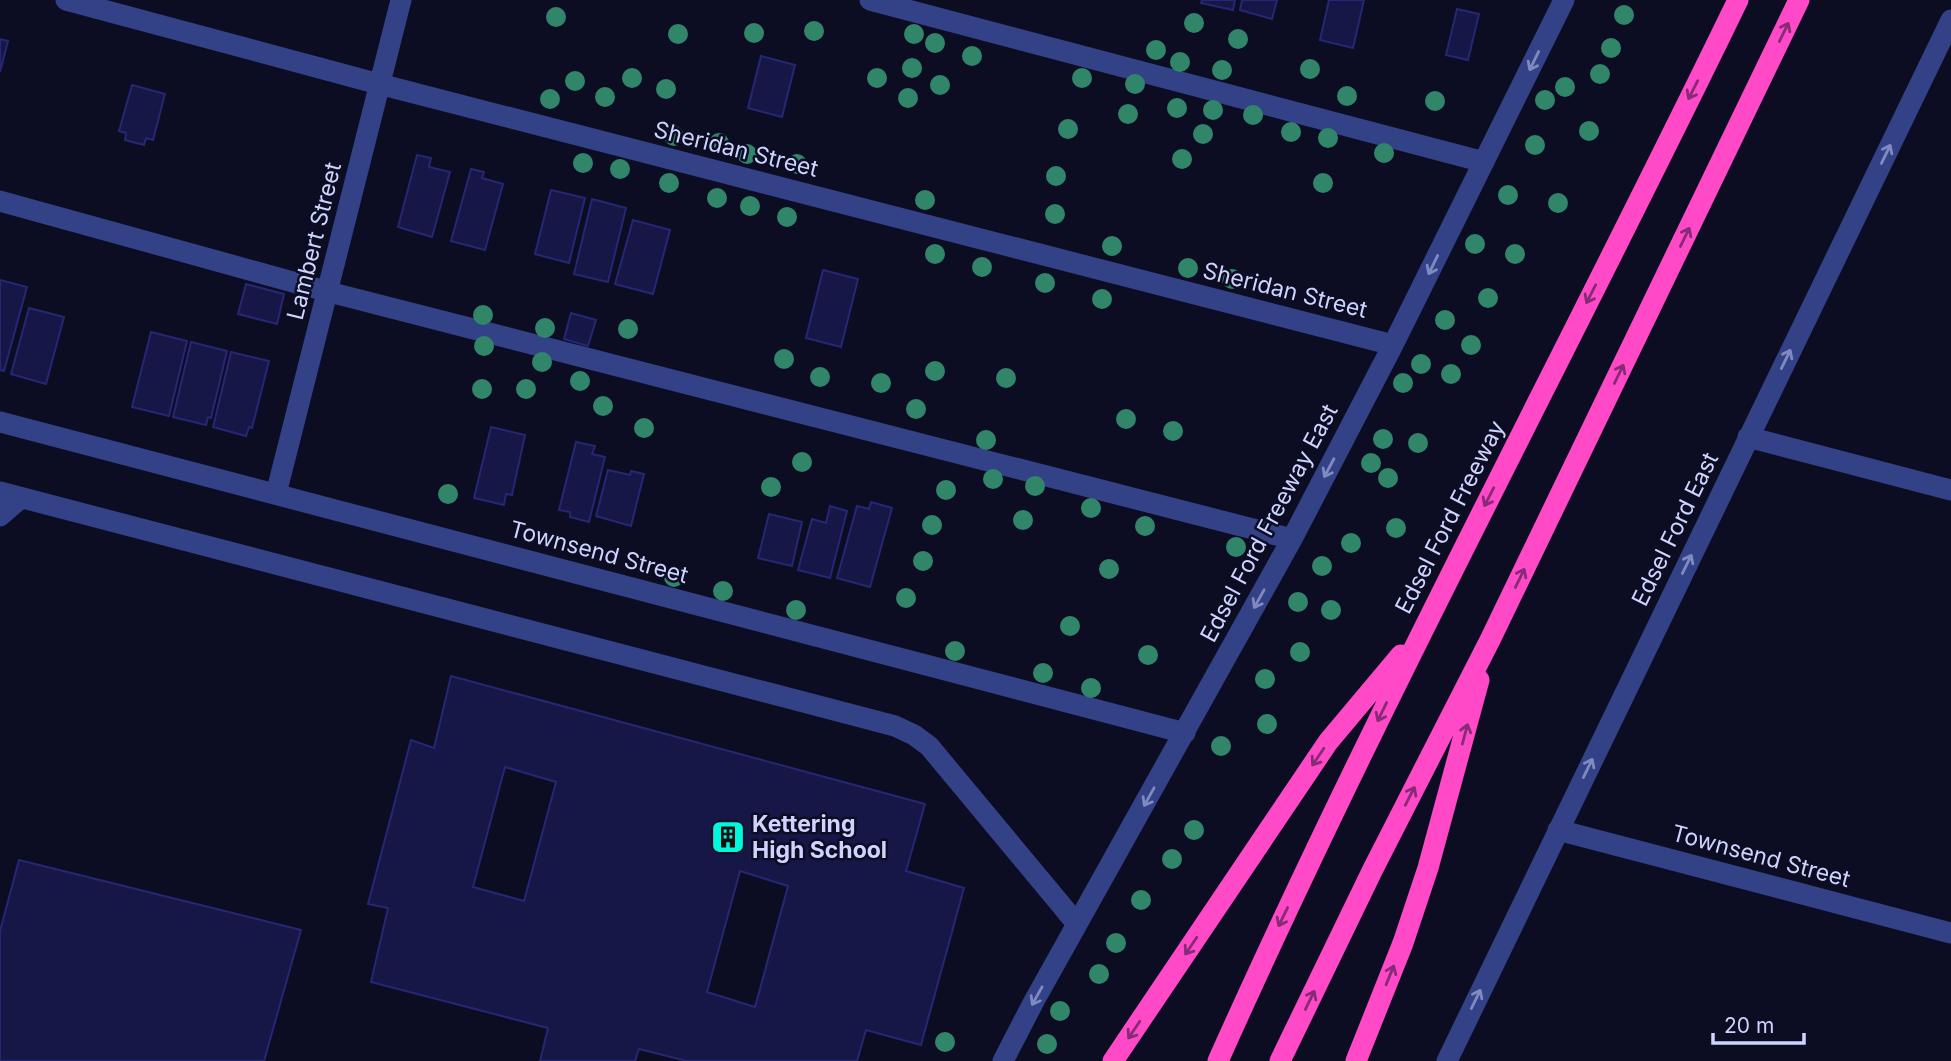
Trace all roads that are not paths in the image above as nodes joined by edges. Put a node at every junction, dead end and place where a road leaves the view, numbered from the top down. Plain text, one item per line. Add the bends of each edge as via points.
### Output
1 (66, 0) edge
2 (401, 0) edge
3 (870, 0) edge
4 (1564, 0) edge
5 (1738, 0) edge
6 (1799, 0) edge
7 (1951, 20) edge
8 (1942, 58) edge
9 (379, 84) junction
10 (1484, 162) junction
11 (0, 201) edge
12 (329, 292) junction
13 (1393, 345) junction
14 (0, 422) edge
15 (1748, 437) junction
16 (1951, 490) edge
17 (0, 492) edge
18 (276, 494) junction
19 (21, 498) junction
20 (0, 516) edge
21 (1292, 539) junction
22 (1423, 629) junction
23 (1490, 640) junction
24 (1185, 733) junction
25 (1558, 830) junction
26 (1077, 923) junction
27 (1951, 933) edge
28 (1003, 1061) edge
29 (1114, 1061) edge
30 (1218, 1061) edge
31 (1280, 1061) edge
32 (1356, 1061) edge
33 (1447, 1061) edge

1 - 9 street, Sheridan Street
2 - 9 street, Lambert Street
3 - 10 street
4 -> 10 street, Edsel Ford Freeway East
5 -> 22 highway, Edsel Ford Freeway
23 -> 6 highway
7 - 8 street, Edsel Ford East
15 -> 8 street, Edsel Ford East
9 - 12 street, Lambert Street
9 - 13 street, Sheridan Street
10 -> 13 street, Edsel Ford Freeway East
11 - 12 street
12 - 18 street, Lambert Street
12 - 21 street
13 -> 21 street, Edsel Ford Freeway East
14 - 18 street, Townsend Street
15 - 16 street
25 -> 15 street, Edsel Ford East
17 - 19 street
18 - 24 street, Townsend Street
19 - 20 street
19 - 26 street via 895,726 929,746
21 -> 24 street, Edsel Ford Freeway East
22 -> 29 highway via 1328,742
22 -> 30 highway, Edsel Ford Freeway via 1275,932
31 -> 23 highway
32 -> 23 highway via 1428,867
24 -> 26 street, Edsel Ford Freeway East
25 - 27 street, Townsend Street
33 -> 25 street, Edsel Ford East
26 -> 28 street, Edsel Ford Freeway East

